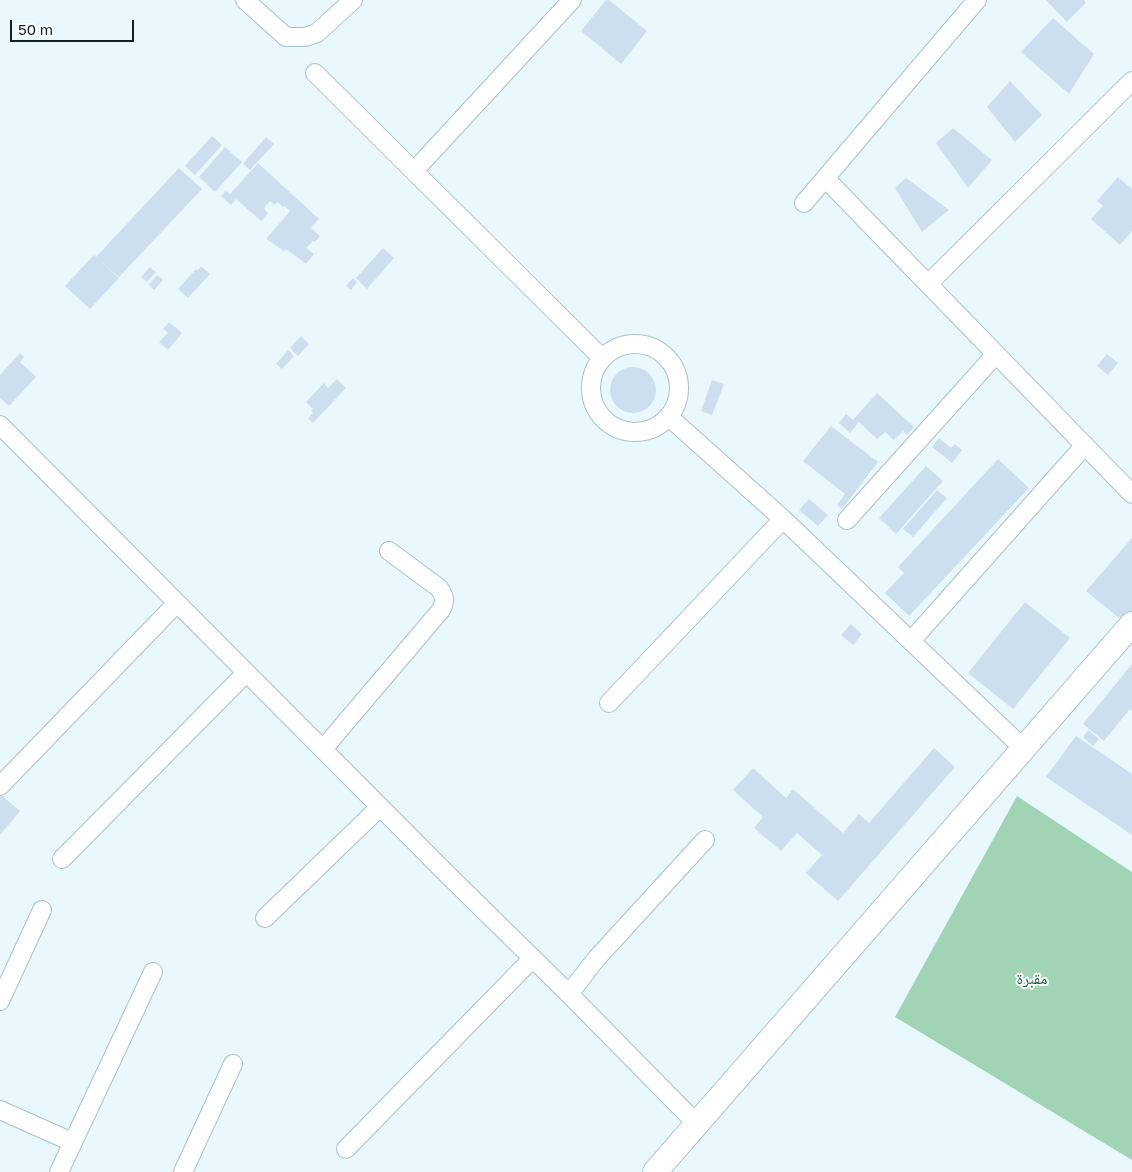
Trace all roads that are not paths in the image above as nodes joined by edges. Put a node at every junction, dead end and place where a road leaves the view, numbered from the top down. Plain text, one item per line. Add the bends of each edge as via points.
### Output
1 (245, 0) edge
2 (353, 0) edge
3 (572, 0) edge
4 (977, 0) edge
5 (315, 73) dead end
6 (1132, 81) edge
7 (414, 172) junction
8 (825, 178) junction
9 (804, 203) dead end
10 (928, 284) junction
11 (996, 354) junction
12 (602, 358) junction
13 (669, 417) junction
14 (0, 425) edge
15 (1085, 445) junction
16 (1132, 494) edge
17 (783, 519) junction
18 (847, 520) dead end
19 (389, 550) dead end
20 (177, 603) junction
21 (1132, 624) edge
22 (911, 641) junction
23 (246, 673) junction
24 (610, 703) dead end
25 (322, 749) junction
26 (1024, 749) junction
27 (0, 786) edge
28 (380, 807) junction
29 (704, 840) dead end
30 (62, 859) dead end
31 (42, 910) dead end
32 (265, 918) dead end
33 (532, 959) junction
34 (152, 972) dead end
35 (568, 994) junction
36 (0, 1001) edge
37 (233, 1064) dead end
38 (0, 1110) edge
39 (696, 1124) junction
40 (72, 1142) junction
41 (346, 1148) dead end
42 (58, 1172) edge
43 (183, 1172) edge
44 (655, 1172) edge

1 - 2 street via 286,37 304,37 317,33
3 - 7 street
4 - 8 street
5 - 7 street
6 - 10 street
7 - 12 street
8 - 9 street
8 - 10 street
10 - 11 street
11 - 15 street
11 - 18 street
12 - 13 street via 626,345 639,344 664,355 678,378 676,405
12 - 13 street via 590,383 596,411 606,422 618,429 638,432 658,426
13 - 17 street
14 - 20 street
15 - 16 street
15 - 22 street
17 - 22 street
17 - 24 street
19 - 25 street via 439,588 445,602
20 - 23 street
20 - 27 street
21 - 26 street
22 - 26 street
23 - 25 street
23 - 30 street
25 - 28 street
26 - 39 street
28 - 32 street
28 - 33 street
29 - 35 street
31 - 36 street
33 - 35 street
33 - 41 street
34 - 40 street
35 - 39 street
37 - 43 street
38 - 40 street
39 - 44 street
40 - 42 street

